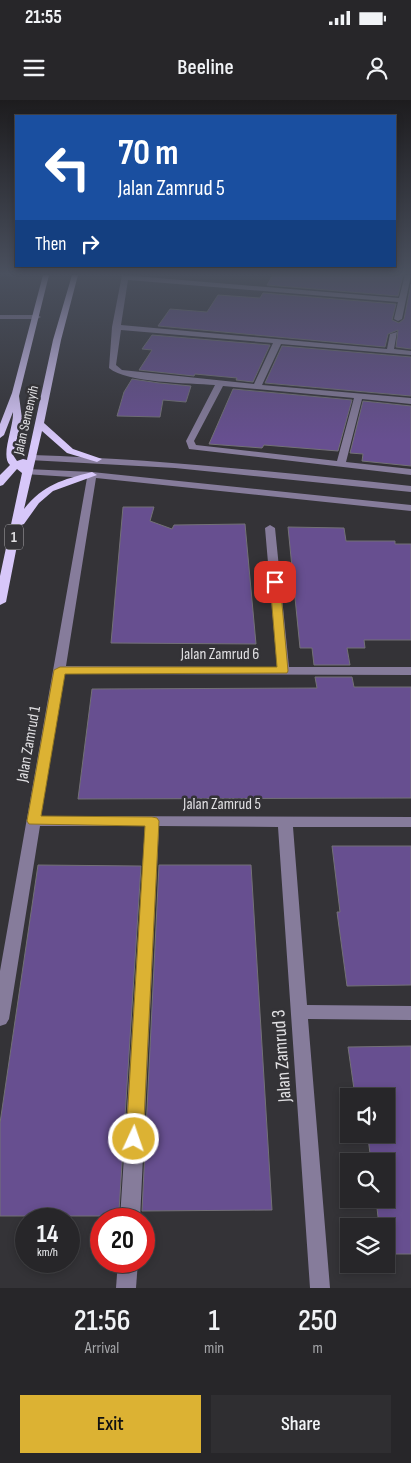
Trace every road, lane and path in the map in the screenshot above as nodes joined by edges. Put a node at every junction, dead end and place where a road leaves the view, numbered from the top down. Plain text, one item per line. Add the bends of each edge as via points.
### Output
1 (33, 330) edge
2 (60, 330) edge
3 (116, 330) edge
4 (156, 330) edge
5 (394, 334) dead end
6 (278, 341) junction
7 (390, 351) junction
8 (411, 353) edge
9 (220, 383) junction
10 (257, 387) junction
11 (16, 393) junction
12 (359, 396) junction
13 (411, 401) edge
14 (40, 423) junction
15 (0, 435) edge
16 (32, 458) junction
17 (97, 459) junction
18 (340, 464) junction
19 (15, 465) junction
20 (27, 472) junction
21 (411, 472) edge
22 (92, 475) junction
23 (0, 483) edge
24 (411, 489) edge
25 (411, 508) edge
26 (17, 527) junction
27 (270, 528) dead end
28 (0, 602) edge
29 (60, 670) junction
30 (283, 671) junction
31 (411, 671) edge
32 (34, 821) junction
33 (152, 821) junction
34 (285, 822) junction
35 (411, 822) edge
36 (300, 1012) junction
37 (411, 1013) edge
38 (0, 1019) edge
39 (131, 1208) edge
40 (127, 1273) edge
41 (126, 1288) edge
42 (320, 1288) edge

1 - 11 main road, Jalan Semenyih
2 - 14 main road, Jalan Semenyih / 1
3 - 9 street via 112,366 119,372
4 - 6 street
5 - 7 street
6 - 7 street
6 - 10 street
7 - 8 street
9 - 10 street
9 - 18 street via 190,441 192,447
10 - 12 street
11 - 15 main road, Jalan Semenyih
11 - 19 main road via 18,419 8,455
12 - 13 street
12 - 18 street
14 - 16 main road, Jalan Semenyih / 1
14 - 17 main road via 70,451
16 - 17 street
16 - 19 main road
16 - 20 main road, Jalan Semenyih / 1
17 - 24 street
18 - 21 street
19 - 20 main road
19 - 23 main road
20 - 22 street
20 - 26 main road, Jalan Semenyih / 1
22 - 25 street
22 - 26 main road via 57,484 43,493
22 - 29 street, Jalan Zamrud 1
26 - 28 main road, Jalan Semenyih / 1
27 - 30 street
29 - 30 street, Jalan Zamrud 6
29 - 32 street, Jalan Zamrud 1
30 - 31 street, Jalan Zamrud 6
32 - 33 street, Jalan Zamrud 5
32 - 38 street, Jalan Zamrud 1
33 - 34 street, Jalan Zamrud 5
33 - 39 street
34 - 35 street, Jalan Zamrud 5
34 - 36 street, Jalan Zamrud 3
36 - 37 street
36 - 42 street, Jalan Zamrud 3
40 - 41 street

